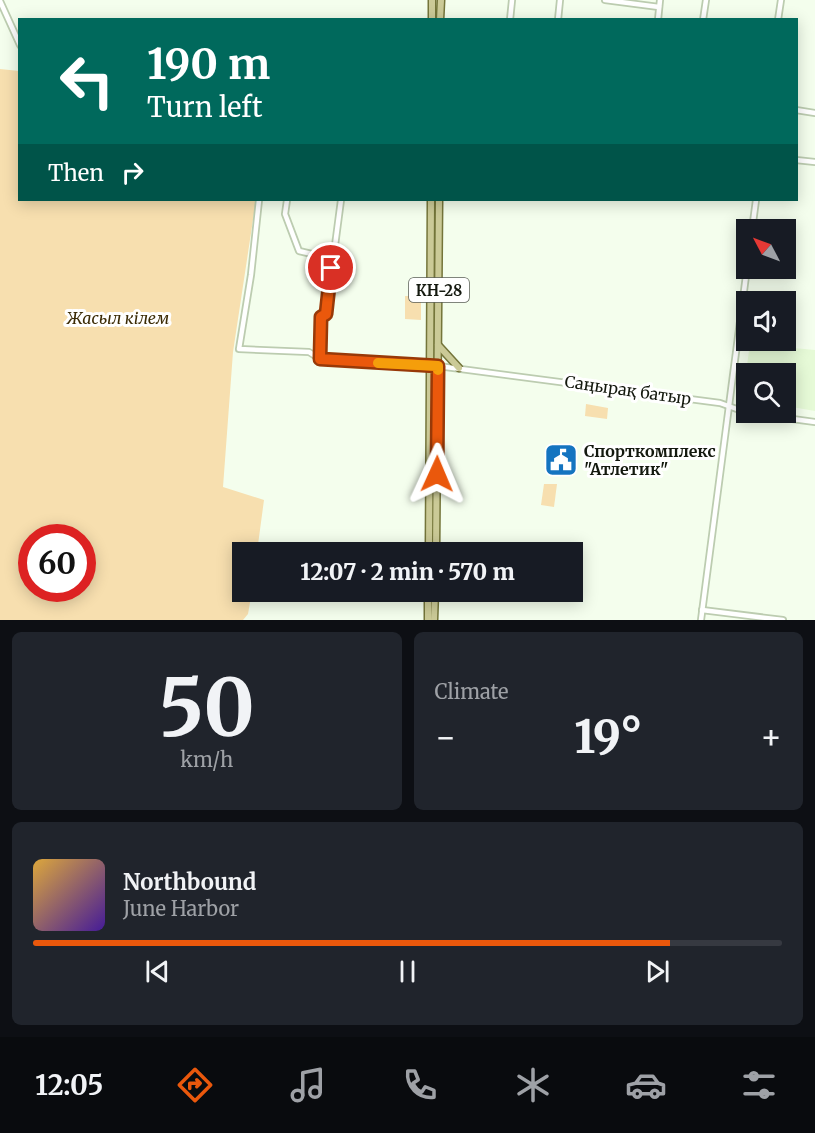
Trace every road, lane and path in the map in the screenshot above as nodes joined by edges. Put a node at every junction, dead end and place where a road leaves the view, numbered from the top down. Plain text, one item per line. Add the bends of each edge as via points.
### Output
1 (432, 0) edge
2 (441, 0) edge
3 (512, 0) edge
4 (560, 0) edge
5 (605, 0) edge
6 (660, 0) edge
7 (706, 0) edge
8 (781, 0) edge
9 (0, 2) edge
10 (659, 7) junction
11 (432, 18) edge
12 (440, 18) edge
13 (510, 18) edge
14 (558, 18) edge
15 (658, 18) edge
16 (703, 18) edge
17 (778, 18) edge
18 (18, 41) edge
19 (798, 110) edge
20 (815, 113) edge
21 (798, 160) edge
22 (815, 162) edge
23 (259, 201) edge
24 (287, 201) edge
25 (341, 201) edge
26 (431, 201) edge
27 (439, 201) edge
28 (756, 201) edge
29 (753, 219) edge
30 (333, 259) junction
31 (746, 279) edge
32 (438, 345) junction
33 (320, 359) junction
34 (430, 365) junction
35 (438, 366) junction
36 (459, 368) junction
37 (729, 406) junction
38 (815, 422) edge
39 (429, 542) edge
40 (436, 542) edge
41 (428, 602) edge
42 (435, 602) edge
43 (702, 609) junction
44 (428, 620) edge
45 (434, 620) edge
46 (701, 620) edge
47 (783, 620) edge

1 - 11 main road
2 - 12 main road
3 - 13 street
4 - 14 street
5 - 10 street
6 - 10 street
7 - 16 street
8 - 17 street
9 - 18 street
10 - 15 street
19 - 20 street
21 - 22 street
23 - 33 street, Саңырақ батыр via 239,349 309,352
24 - 30 street via 285,214 299,251
25 - 30 street
26 - 34 main road, КН-28
27 - 32 main road, КН-28
28 - 29 street
30 - 33 street via 326,314 321,317
31 - 37 street
32 - 35 main road, КН-28
32 - 36 main road
33 - 34 street, Саңырақ батыр
34 - 35 street, Саңырақ батыр
34 - 39 main road, КН-28
35 - 36 street, Саңырақ батыр
35 - 40 main road, КН-28
36 - 37 street, Саңырақ батыр
37 - 38 street, Саңырақ батыр via 748,413
37 - 43 street
41 - 44 main road
42 - 45 main road
43 - 46 street
43 - 47 street

